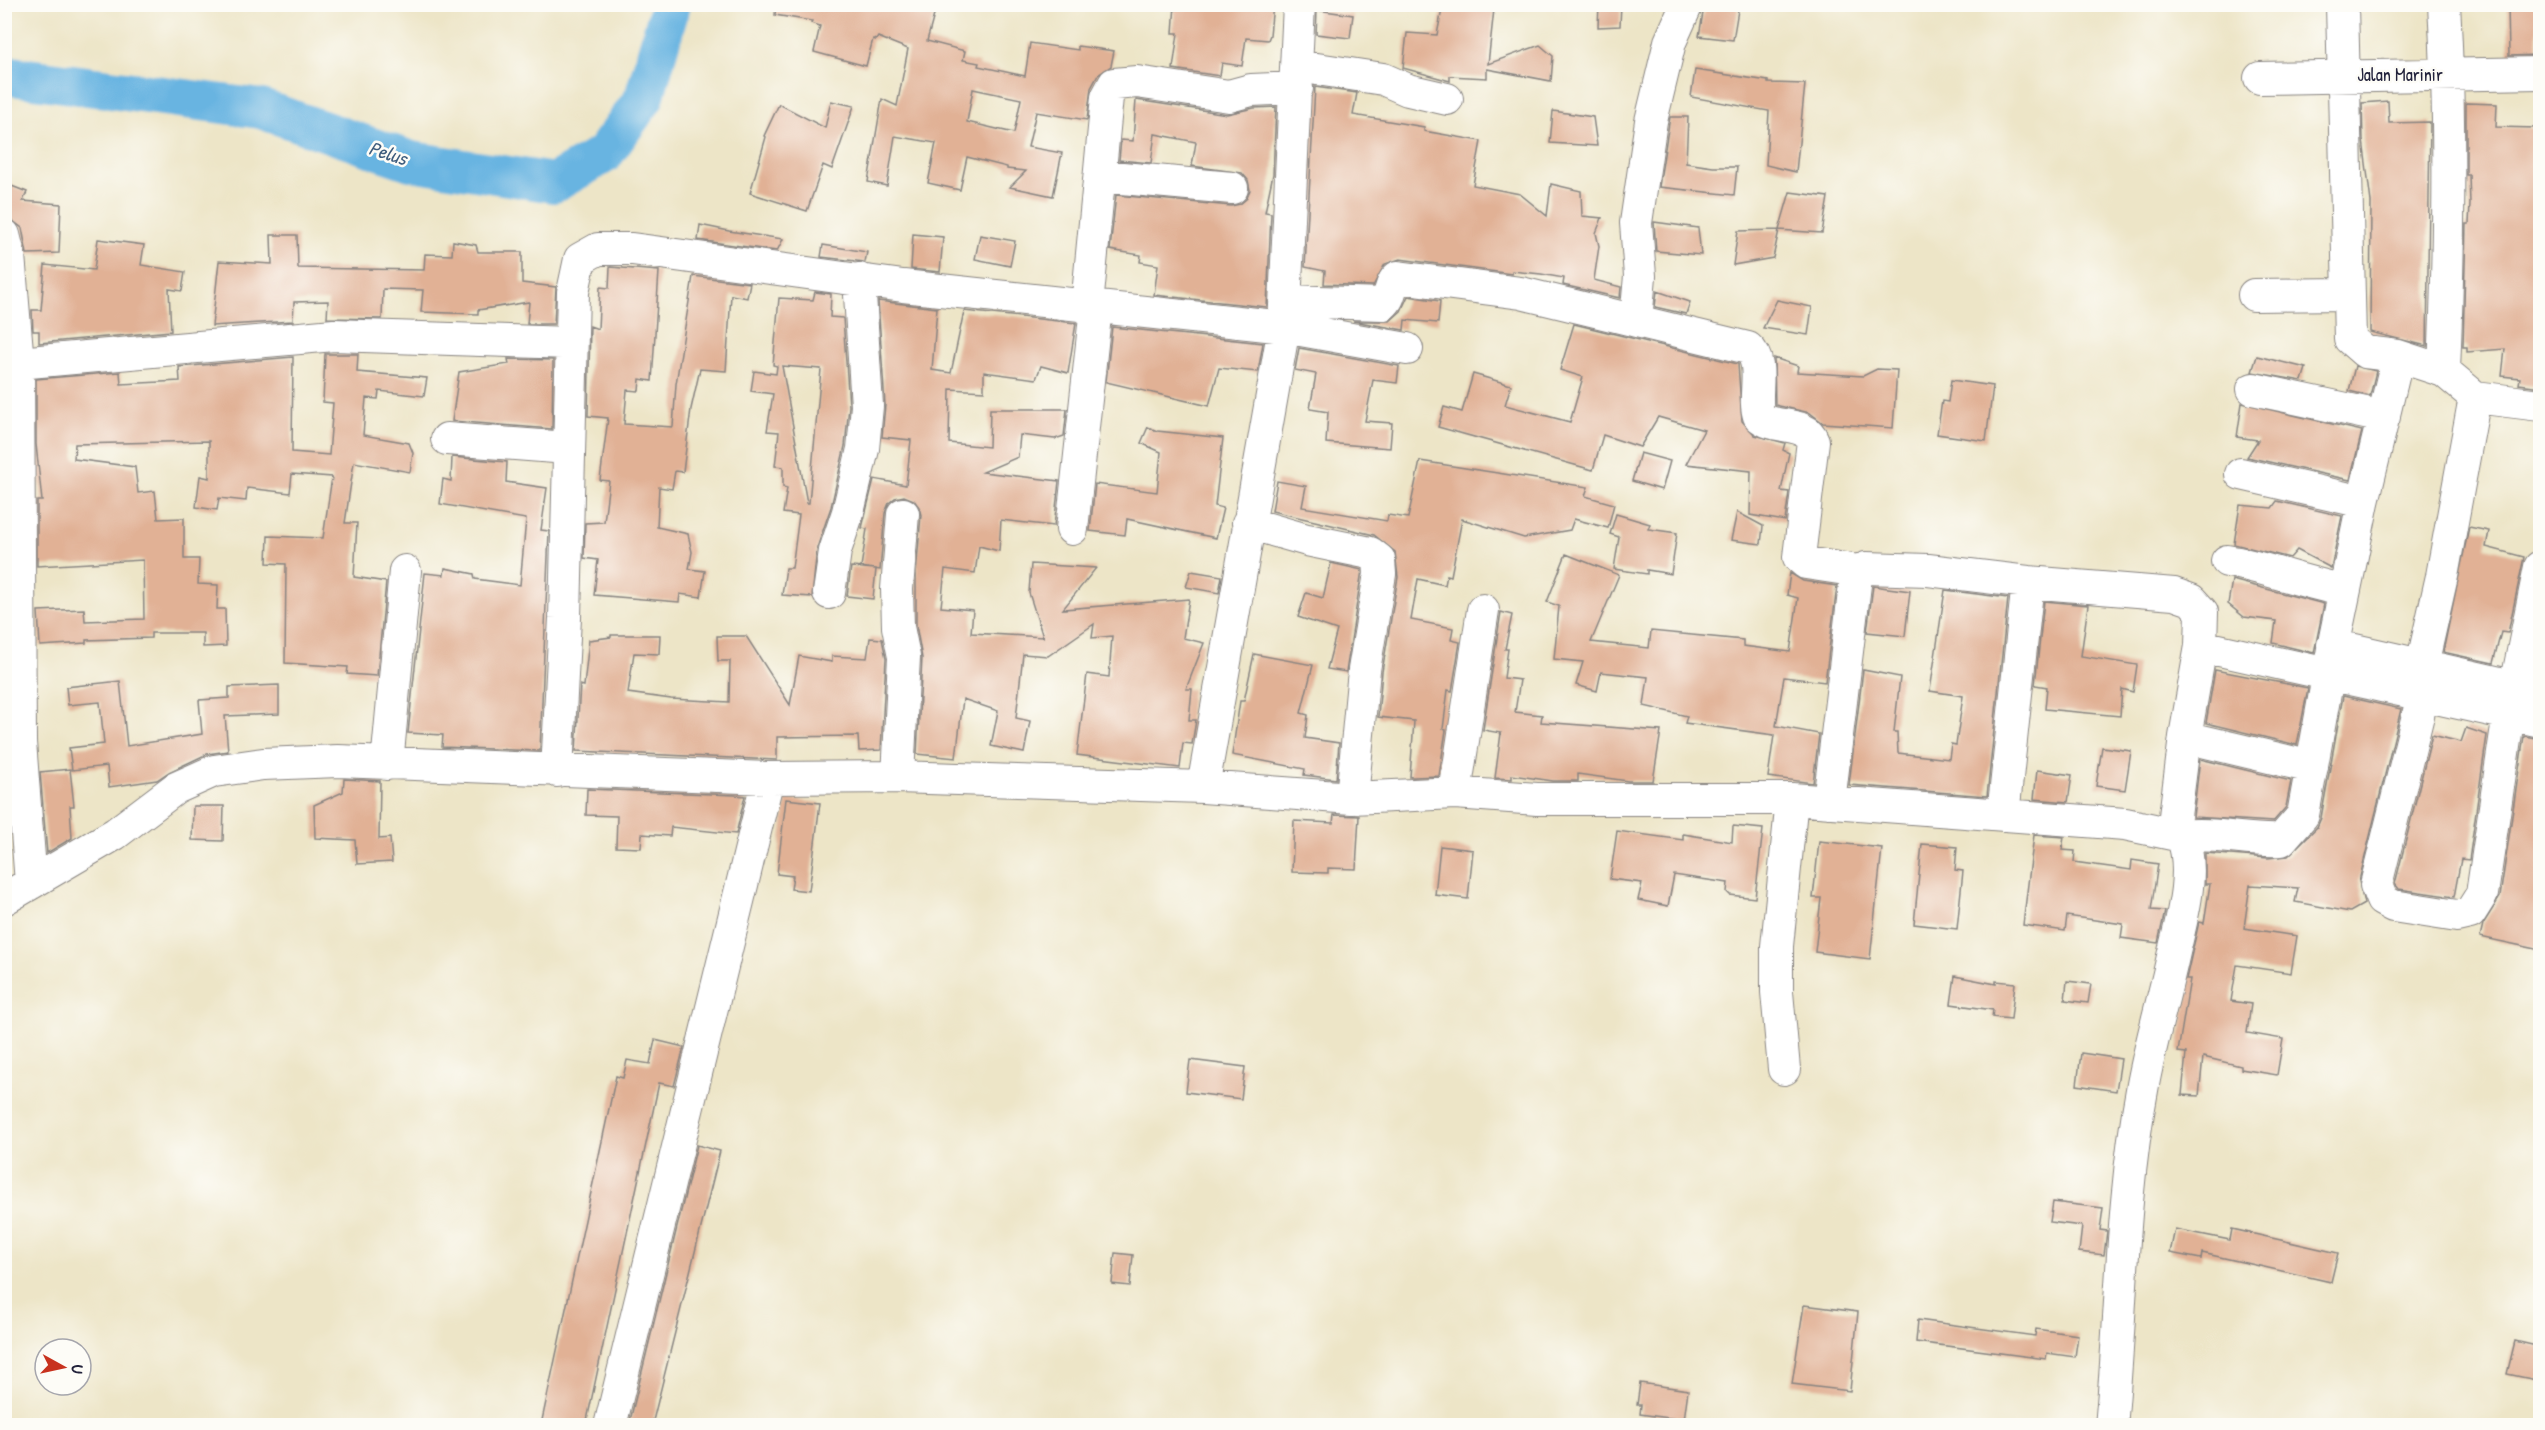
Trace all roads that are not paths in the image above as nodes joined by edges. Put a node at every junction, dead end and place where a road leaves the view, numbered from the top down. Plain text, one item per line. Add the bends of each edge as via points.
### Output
1 (1299, 4) edge
2 (1687, 4) edge
3 (2342, 4) edge
4 (2444, 4) edge
5 (2541, 73) edge
6 (2344, 75) junction
7 (2448, 75) junction
8 (1297, 77) junction
9 (2260, 78) dead end
10 (1447, 99) dead end
11 (1100, 176) junction
12 (1233, 188) dead end
13 (4, 235) edge
14 (859, 279) junction
15 (2347, 294) junction
16 (2254, 295) dead end
17 (1092, 306) junction
18 (1285, 314) junction
19 (1636, 321) junction
20 (570, 343) junction
21 (1407, 349) dead end
22 (2398, 356) junction
23 (18, 363) junction
24 (2445, 371) junction
25 (2253, 389) dead end
26 (2475, 397) junction
27 (2541, 405) edge
28 (2384, 417) junction
29 (447, 439) dead end
30 (568, 448) junction
31 (2241, 474) dead end
32 (2363, 502) junction
33 (903, 514) dead end
34 (1248, 524) junction
35 (1072, 529) dead end
36 (2227, 561) dead end
37 (2541, 567) edge
38 (1859, 571) junction
39 (405, 572) dead end
40 (2028, 582) junction
41 (2345, 590) junction
42 (829, 593) dead end
43 (1484, 610) dead end
44 (2201, 646) junction
45 (2331, 659) junction
46 (2422, 680) junction
47 (2522, 697) edge
48 (2541, 721) edge
49 (2185, 737) junction
50 (387, 764) junction
51 (2312, 767) junction
52 (557, 771) junction
53 (898, 777) junction
54 (768, 778) junction
55 (1203, 787) junction
56 (1455, 793) junction
57 (1352, 798) junction
58 (1792, 799) junction
59 (1829, 802) junction
60 (2003, 815) junction
61 (2178, 834) junction
62 (31, 883) junction
63 (4, 899) edge
64 (1784, 1069) dead end
65 (610, 1425) edge
66 (2111, 1425) edge

1 - 8 street
2 - 19 street via 1670,42 1651,121 1636,223 1640,276
3 - 6 street
4 - 7 street
5 - 7 street, Jalan Marinir
6 - 7 street, Jalan Marinir
6 - 9 street, Jalan Marinir
6 - 15 street
7 - 24 street via 2450,240
8 - 10 street via 1383,79 1408,90
8 - 11 street via 1229,96 1137,82 1114,84 1107,97
8 - 18 street
11 - 12 street
11 - 17 street
13 - 23 street
14 - 17 street
14 - 20 street via 632,249 598,249 580,259 573,292
14 - 42 street via 866,378 863,449 835,551
15 - 16 street
15 - 22 street via 2350,339 2365,352
17 - 18 street
17 - 35 street
18 - 19 street via 1380,305 1388,300 1398,277 1521,293
18 - 21 street
18 - 34 street
19 - 38 street via 1752,351 1760,416 1806,431 1813,441 1799,557 1806,563
20 - 23 street via 334,335
20 - 30 street
22 - 24 street
22 - 28 street
23 - 62 street via 20,742
24 - 26 street
25 - 28 street
26 - 27 street
26 - 46 street
28 - 32 street
29 - 30 street
30 - 52 street
31 - 32 street
32 - 41 street
33 - 53 street via 897,589 904,657
34 - 55 street
34 - 57 street via 1370,553 1379,560
36 - 41 street
37 - 47 street
38 - 40 street via 1928,570
38 - 59 street via 1853,589
39 - 50 street
40 - 44 street via 2174,594 2191,600 2202,612
40 - 60 street
41 - 45 street
43 - 56 street
44 - 45 street
44 - 49 street
45 - 46 street
45 - 51 street
46 - 47 street
46 - 47 street via 2376,885 2382,900 2392,906 2457,916 2470,913 2482,894
47 - 48 street
49 - 51 street
49 - 61 street
50 - 52 street
50 - 62 street via 262,764 214,771 176,788 115,834
51 - 61 street via 2303,815 2281,840
52 - 54 street
53 - 54 street
53 - 55 street
54 - 65 street
55 - 57 street
56 - 57 street
56 - 58 street via 1537,799
58 - 59 street
58 - 64 street via 1777,946 1776,992
59 - 60 street
60 - 61 street via 2141,826
61 - 66 street via 2186,845 2186,887 2142,1090 2124,1244
62 - 63 street

